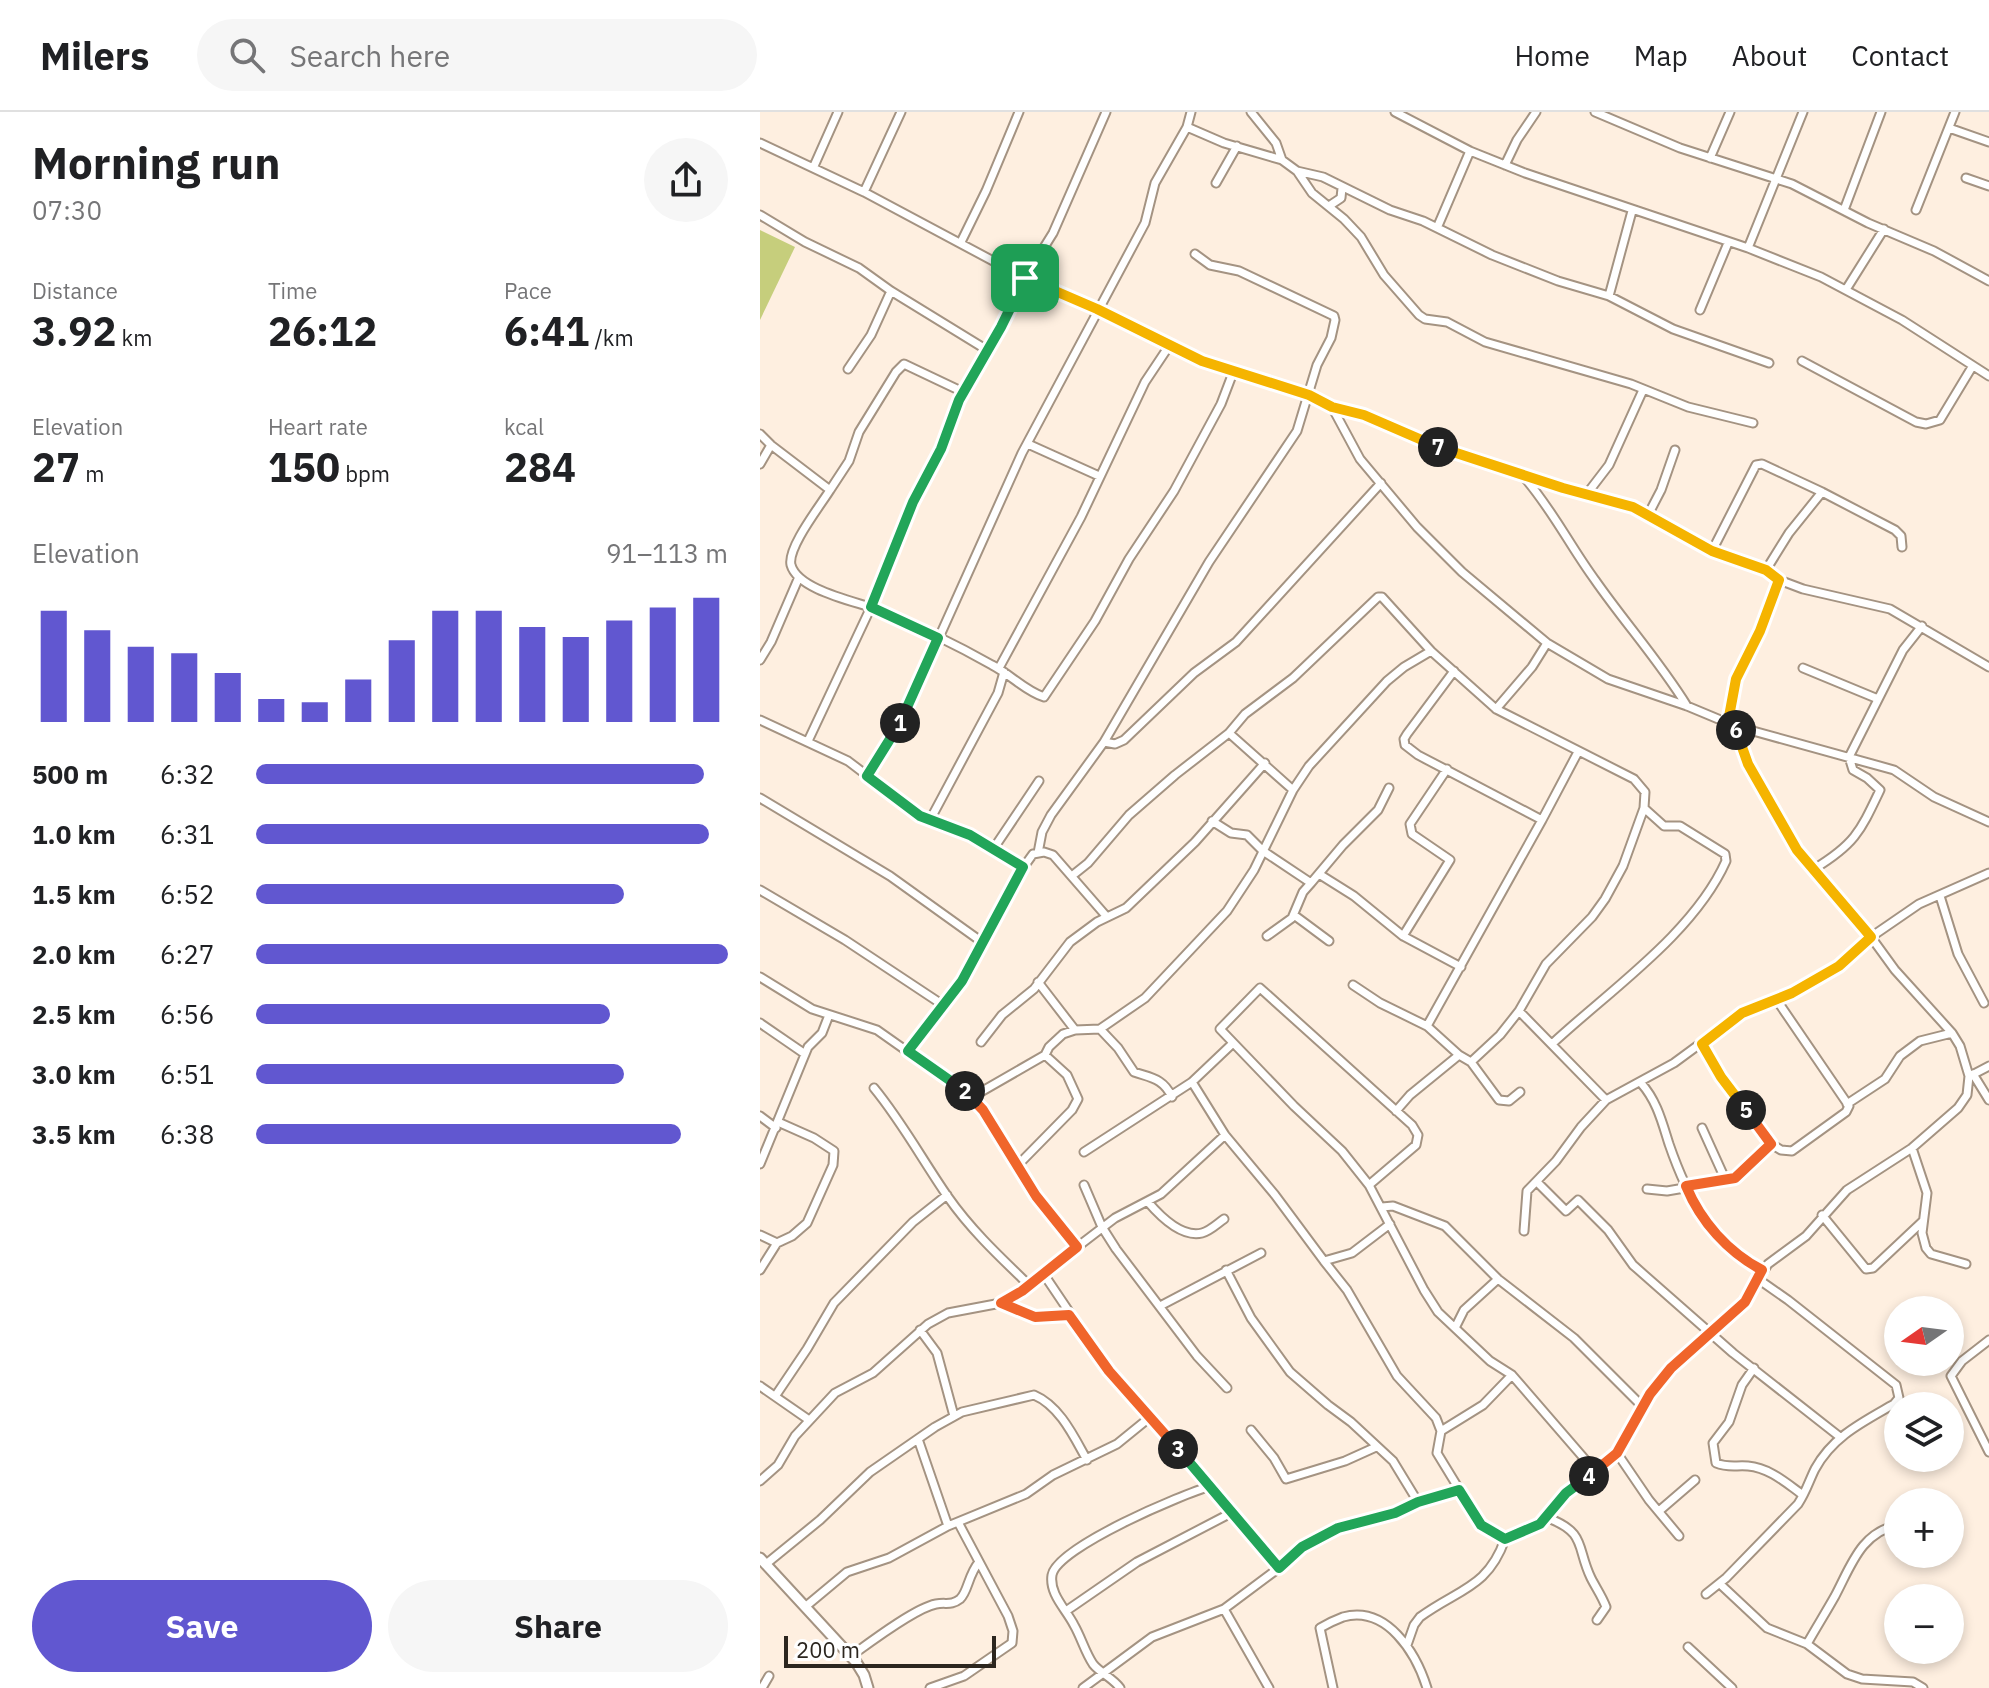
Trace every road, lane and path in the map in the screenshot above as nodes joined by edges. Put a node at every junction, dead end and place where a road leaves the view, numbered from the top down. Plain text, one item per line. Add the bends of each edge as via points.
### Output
1 (838, 112) edge
2 (901, 112) edge
3 (1019, 112) edge
4 (1106, 112) edge
5 (1191, 112) edge
6 (1251, 112) edge
7 (1395, 112) edge
8 (1536, 112) edge
9 (1595, 112) edge
10 (1730, 112) edge
11 (1803, 112) edge
12 (1881, 112) edge
13 (1955, 112) edge
14 (1187, 127) junction
15 (1949, 128) junction
16 (1989, 142) edge
17 (760, 143) edge
18 (1237, 146) junction
19 (1470, 151) junction
20 (1710, 158) junction
21 (1282, 160) junction
22 (1505, 165) junction
23 (814, 166) junction
24 (1297, 171) junction
25 (1776, 178) junction
26 (1966, 178) dead end
27 (1216, 183) dead end
28 (1989, 186) edge
29 (1342, 188) junction
30 (864, 192) junction
31 (1329, 206) junction
32 (1844, 210) junction
33 (1916, 210) dead end
34 (1632, 211) junction
35 (760, 215) edge
36 (1437, 228) junction
37 (1884, 229) junction
38 (961, 242) junction
39 (1728, 243) junction
40 (1748, 248) junction
41 (1195, 254) dead end
42 (1025, 278) junction
43 (1989, 281) edge
44 (1847, 288) junction
45 (891, 291) junction
46 (1609, 296) junction
47 (1097, 309) junction
48 (1700, 310) dead end
49 (1169, 346) junction
50 (987, 350) junction
51 (1802, 361) dead end
52 (1769, 363) dead end
53 (1972, 367) junction
54 (848, 369) dead end
55 (1234, 370) junction
56 (1989, 376) edge
57 (1643, 390) junction
58 (963, 392) junction
59 (1309, 395) junction
60 (1332, 407) junction
61 (1753, 423) dead end
62 (760, 434) edge
63 (1028, 444) junction
64 (771, 445) junction
65 (1675, 450) dead end
66 (760, 464) edge
67 (1523, 475) junction
68 (1099, 476) junction
69 (1381, 483) junction
70 (830, 490) junction
71 (1822, 492) junction
72 (1586, 495) junction
73 (1648, 515) junction
74 (1902, 547) dead end
75 (1712, 551) junction
76 (1766, 570) junction
77 (799, 577) junction
78 (1779, 580) junction
79 (871, 607) junction
80 (1922, 626) junction
81 (938, 638) junction
82 (1547, 643) junction
83 (1431, 651) junction
84 (760, 660) edge
85 (1989, 667) edge
86 (1803, 668) dead end
87 (1002, 670) junction
88 (1454, 671) junction
89 (1878, 699) junction
90 (1687, 706) junction
91 (1496, 709) junction
92 (760, 720) edge
93 (1731, 724) junction
94 (1229, 733) junction
95 (808, 741) junction
96 (1104, 742) junction
97 (1578, 752) junction
98 (1849, 757) junction
99 (1265, 763) junction
100 (1447, 769) junction
101 (867, 776) junction
102 (1039, 781) dead end
103 (1389, 788) dead end
104 (1293, 790) junction
105 (760, 798) edge
106 (1644, 808) junction
107 (930, 820) junction
108 (1542, 820) junction
109 (1212, 821) junction
110 (1989, 822) edge
111 (994, 848) junction
112 (1263, 851) junction
113 (1038, 853) junction
114 (1023, 867) junction
115 (1814, 869) junction
116 (1989, 873) edge
117 (1319, 874) junction
118 (1073, 875) junction
119 (1311, 883) junction
120 (760, 890) edge
121 (1940, 896) junction
122 (1294, 915) junction
123 (1107, 917) junction
124 (1267, 936) dead end
125 (1403, 936) junction
126 (1871, 937) junction
127 (1329, 941) dead end
128 (982, 942) junction
129 (1461, 967) junction
130 (760, 977) edge
131 (1038, 982) junction
132 (1353, 985) dead end
133 (1776, 999) junction
134 (1984, 1003) dead end
135 (943, 1005) junction
136 (1519, 1011) junction
137 (829, 1015) junction
138 (760, 1023) edge
139 (1427, 1026) junction
140 (1100, 1029) junction
141 (1075, 1030) junction
142 (1952, 1033) junction
143 (981, 1042) dead end
144 (1553, 1043) junction
145 (1232, 1044) junction
146 (1702, 1044) junction
147 (908, 1051) junction
148 (805, 1054) junction
149 (1045, 1055) junction
150 (1459, 1055) junction
151 (1471, 1062) junction
152 (1989, 1066) edge
153 (1971, 1075) junction
154 (1192, 1082) junction
155 (1641, 1083) junction
156 (874, 1088) dead end
157 (1520, 1092) dead end
158 (972, 1097) junction
159 (1172, 1097) junction
160 (1606, 1100) junction
161 (1989, 1100) edge
162 (1847, 1104) junction
163 (1396, 1111) junction
164 (760, 1116) edge
165 (777, 1125) junction
166 (1702, 1128) dead end
167 (1225, 1135) junction
168 (1771, 1144) junction
169 (1912, 1148) junction
170 (1084, 1152) dead end
171 (760, 1164) edge
172 (1017, 1166) junction
173 (1726, 1181) junction
174 (1537, 1182) junction
175 (1084, 1185) dead end
176 (1369, 1185) junction
177 (1686, 1186) junction
178 (1647, 1189) dead end
179 (947, 1195) junction
180 (1148, 1202) junction
181 (1382, 1207) junction
182 (1822, 1215) junction
183 (1224, 1219) dead end
184 (1923, 1221) junction
185 (1390, 1224) junction
186 (1102, 1227) junction
187 (1524, 1231) dead end
188 (760, 1235) edge
189 (777, 1243) junction
190 (1077, 1247) junction
191 (1261, 1253) dead end
192 (1324, 1261) junction
193 (1966, 1264) dead end
194 (760, 1270) edge
195 (1226, 1270) junction
196 (1762, 1270) junction
197 (1043, 1273) junction
198 (1498, 1279) junction
199 (1758, 1279) junction
200 (1029, 1285) junction
201 (1001, 1303) junction
202 (1160, 1306) junction
203 (1069, 1315) junction
204 (1455, 1328) junction
205 (920, 1330) junction
206 (1711, 1332) junction
207 (1989, 1340) edge
208 (1754, 1368) junction
209 (1512, 1375) junction
210 (760, 1386) edge
211 (1227, 1388) dead end
212 (776, 1395) junction
213 (1642, 1406) junction
214 (954, 1416) junction
215 (1149, 1418) junction
216 (809, 1420) junction
217 (1251, 1430) dead end
218 (1441, 1431) junction
219 (1840, 1437) junction
220 (918, 1439) junction
221 (1376, 1447) junction
222 (1989, 1452) edge
223 (1617, 1453) junction
224 (1087, 1460) junction
225 (1595, 1471) junction
226 (1695, 1480) dead end
227 (760, 1481) edge
228 (1211, 1486) junction
229 (1459, 1490) junction
230 (1803, 1495) junction
231 (1418, 1502) junction
232 (1659, 1511) junction
233 (1233, 1512) junction
234 (1548, 1518) junction
235 (959, 1524) junction
236 (948, 1526) junction
237 (1884, 1529) edge
238 (1679, 1536) dead end
239 (1505, 1539) junction
240 (763, 1561) edge
241 (979, 1562) junction
242 (1279, 1568) junction
243 (1720, 1584) junction
244 (1706, 1594) dead end
245 (805, 1607) junction
246 (1224, 1609) junction
247 (1066, 1611) junction
248 (1597, 1620) dead end
249 (1807, 1644) junction
250 (1407, 1645) junction
251 (1688, 1647) dead end
252 (851, 1656) junction
253 (1104, 1672) junction
254 (769, 1676) dead end
255 (762, 1688) edge
256 (868, 1688) edge
257 (930, 1688) edge
258 (1083, 1688) edge
259 (1120, 1688) edge
260 (1269, 1688) edge
261 (1333, 1688) edge
262 (1427, 1688) edge
263 (1732, 1688) edge
264 (1923, 1688) edge

1 - 23 street
2 - 30 street
3 - 38 street
4 - 42 street via 1053,233
5 - 14 street
6 - 21 street via 1276,143
7 - 19 street
8 - 22 street
9 - 20 street
10 - 20 street
11 - 25 street
12 - 32 street
13 - 15 street
14 - 18 street
14 - 47 street via 1155,183 1145,223
15 - 16 street
15 - 33 street
17 - 23 street
18 - 21 street
18 - 27 street
19 - 22 street
19 - 36 street
20 - 25 street
21 - 24 street
22 - 34 street
23 - 30 street
24 - 29 street
24 - 31 street
25 - 32 street
25 - 40 street
26 - 28 street
29 - 31 street via 1341,198
29 - 36 street
30 - 38 street
31 - 57 street via 1361,237 1384,275 1425,319
32 - 37 street
34 - 39 street
34 - 46 street
35 - 45 street
36 - 46 street via 1492,255
37 - 43 street
37 - 44 street
38 - 42 street
39 - 40 street
39 - 48 street
40 - 44 street
41 - 59 street via 1334,316
42 - 47 street
42 - 50 street
44 - 53 street
45 - 50 street
45 - 54 street
46 - 52 street via 1673,329
47 - 49 street
47 - 63 street
49 - 55 street
49 - 68 street via 1145,382
50 - 58 street
51 - 53 street via 1926,424 1940,420
53 - 56 street
55 - 59 street
55 - 87 street via 1174,491 1045,696
57 - 61 street
57 - 72 street via 1609,465
58 - 70 street via 904,364 859,432 849,461
58 - 79 street
59 - 60 street
59 - 96 street via 1297,431 1209,562
60 - 67 street
60 - 69 street via 1360,459
62 - 64 street
63 - 68 street
63 - 81 street
64 - 66 street
64 - 70 street
65 - 73 street
67 - 72 street
67 - 90 street
68 - 87 street
69 - 82 street via 1462,572
69 - 96 street via 1236,642 1194,673 1124,740
70 - 77 street via 795,545 790,560
71 - 74 street via 1895,530
71 - 75 street via 1756,465
71 - 76 street
72 - 73 street
73 - 75 street
75 - 76 street
76 - 78 street
77 - 79 street
77 - 84 street
78 - 80 street via 1890,609
78 - 93 street via 1736,679
79 - 81 street
79 - 95 street
80 - 85 street
80 - 89 street
81 - 87 street
81 - 101 street via 897,731
82 - 90 street via 1608,679
82 - 91 street
83 - 88 street
83 - 94 street via 1378,597
83 - 104 street via 1387,681
86 - 89 street
87 - 107 street via 998,693
88 - 91 street
88 - 100 street via 1404,739 1418,755
89 - 98 street
90 - 93 street
91 - 97 street
92 - 95 street
93 - 98 street
93 - 115 street via 1797,850
94 - 99 street
94 - 118 street via 1129,815
95 - 101 street
96 - 113 street via 1051,815
97 - 106 street via 1634,779 1645,792
97 - 108 street
98 - 110 street via 1894,770 1934,797
98 - 115 street via 1853,770 1880,790 1855,839
99 - 104 street
99 - 109 street
100 - 108 street
100 - 125 street via 1409,830 1450,860
101 - 107 street
102 - 111 street
103 - 117 street via 1378,810
104 - 112 street
105 - 128 street via 890,876
106 - 136 street via 1605,899 1546,964
106 - 144 street via 1664,826 1680,826 1725,854 1726,861 1704,900 1659,951
107 - 111 street
108 - 129 street
109 - 112 street via 1231,833 1247,835
109 - 123 street via 1126,908
111 - 114 street
112 - 119 street
112 - 140 street via 1227,911 1145,998
113 - 114 street
113 - 118 street via 1053,855
114 - 128 street
115 - 126 street
116 - 121 street
117 - 119 street
117 - 125 street
118 - 123 street
119 - 122 street
120 - 135 street
121 - 126 street
121 - 134 street via 1958,954
122 - 124 street
122 - 127 street
123 - 131 street via 1070,942
125 - 129 street
126 - 133 street via 1839,966
126 - 142 street
128 - 135 street
129 - 139 street
130 - 137 street via 791,999
131 - 141 street
131 - 143 street
132 - 139 street
133 - 146 street via 1742,1013
133 - 162 street
135 - 147 street
136 - 144 street
136 - 151 street
137 - 147 street via 877,1030
137 - 148 street
138 - 148 street
139 - 150 street
140 - 141 street
140 - 159 street via 1134,1072 1156,1077
141 - 149 street via 1063,1034
142 - 153 street
142 - 162 street via 1920,1041 1900,1056 1885,1079
144 - 160 street
145 - 154 street
145 - 163 street via 1221,1025 1262,989
145 - 176 street via 1342,1151
146 - 155 street
146 - 168 street
147 - 158 street
148 - 165 street
149 - 158 street
149 - 172 street via 1067,1075 1078,1099
150 - 151 street
150 - 163 street
151 - 157 street via 1499,1100 1509,1101
152 - 153 street
153 - 161 street
153 - 169 street via 1963,1102
154 - 159 street
154 - 167 street
155 - 160 street
155 - 177 street via 1659,1111
156 - 179 street
158 - 172 street
159 - 170 street
160 - 174 street
162 - 168 street via 1846,1112 1792,1151
163 - 176 street via 1412,1125 1418,1141
164 - 165 street
165 - 171 street
165 - 189 street via 834,1151 807,1223
166 - 173 street
167 - 180 street
167 - 192 street
168 - 173 street
169 - 182 street via 1847,1190
169 - 184 street via 1927,1193
172 - 190 street
173 - 177 street
174 - 187 street via 1527,1191
174 - 206 street via 1566,1211 1578,1200 1633,1265
175 - 186 street
176 - 181 street
177 - 178 street
177 - 196 street via 1713,1231
179 - 200 street
179 - 212 street via 834,1303
180 - 183 street via 1190,1232 1202,1233
180 - 186 street
181 - 185 street
181 - 198 street via 1439,1222
182 - 184 street via 1866,1269
182 - 196 street via 1806,1236
184 - 193 street via 1928,1251
185 - 192 street via 1352,1253
185 - 204 street via 1424,1290
186 - 190 street
186 - 202 street
188 - 189 street
189 - 194 street
190 - 197 street
191 - 195 street
192 - 218 street via 1397,1376 1436,1418
195 - 202 street
195 - 221 street via 1251,1318 1290,1372
196 - 199 street
197 - 200 street
197 - 203 street
198 - 204 street via 1464,1310
198 - 213 street via 1574,1338
199 - 206 street via 1745,1302
199 - 219 street via 1898,1387 1894,1404
200 - 201 street
201 - 203 street via 1035,1317
201 - 205 street via 948,1313
202 - 211 street
203 - 215 street
204 - 209 street
205 - 214 street via 937,1353
205 - 216 street via 873,1373 835,1393
206 - 208 street
206 - 213 street via 1671,1368
207 - 222 street via 1951,1376
208 - 219 street
208 - 230 street via 1713,1443 1716,1463 1762,1469
209 - 218 street via 1483,1405
209 - 225 street
210 - 212 street
212 - 216 street
213 - 223 street
214 - 220 street
214 - 224 street via 1034,1395 1060,1417
215 - 224 street
215 - 228 street
216 - 227 street via 778,1465
217 - 221 street via 1286,1479
218 - 229 street via 1437,1453
219 - 230 street via 1814,1470
220 - 236 street
220 - 240 street
221 - 231 street via 1402,1472
223 - 225 street
223 - 232 street
224 - 235 street
225 - 234 street via 1566,1493
226 - 232 street
228 - 233 street
228 - 247 street via 1161,1504 1068,1554 1052,1575
229 - 231 street
229 - 239 street via 1481,1525
230 - 243 street
231 - 242 street via 1338,1528 1302,1547
232 - 238 street
233 - 242 street
233 - 247 street via 1137,1562
234 - 239 street
234 - 248 street via 1578,1539 1606,1607
235 - 236 street
235 - 241 street
236 - 245 street via 889,1558 847,1572
237 - 249 street via 1855,1554
239 - 250 street via 1490,1571 1420,1617
240 - 245 street
241 - 252 street via 957,1602 925,1610
241 - 257 street via 1008,1616 1012,1643 964,1676
242 - 246 street
243 - 244 street
243 - 249 street via 1767,1628
245 - 252 street
246 - 253 street via 1152,1637
246 - 260 street
247 - 253 street via 1095,1667
249 - 264 street via 1855,1678 1907,1681
250 - 261 street via 1371,1617 1346,1616 1320,1628
250 - 262 street
251 - 263 street
252 - 256 street
253 - 258 street
253 - 259 street
254 - 255 street

